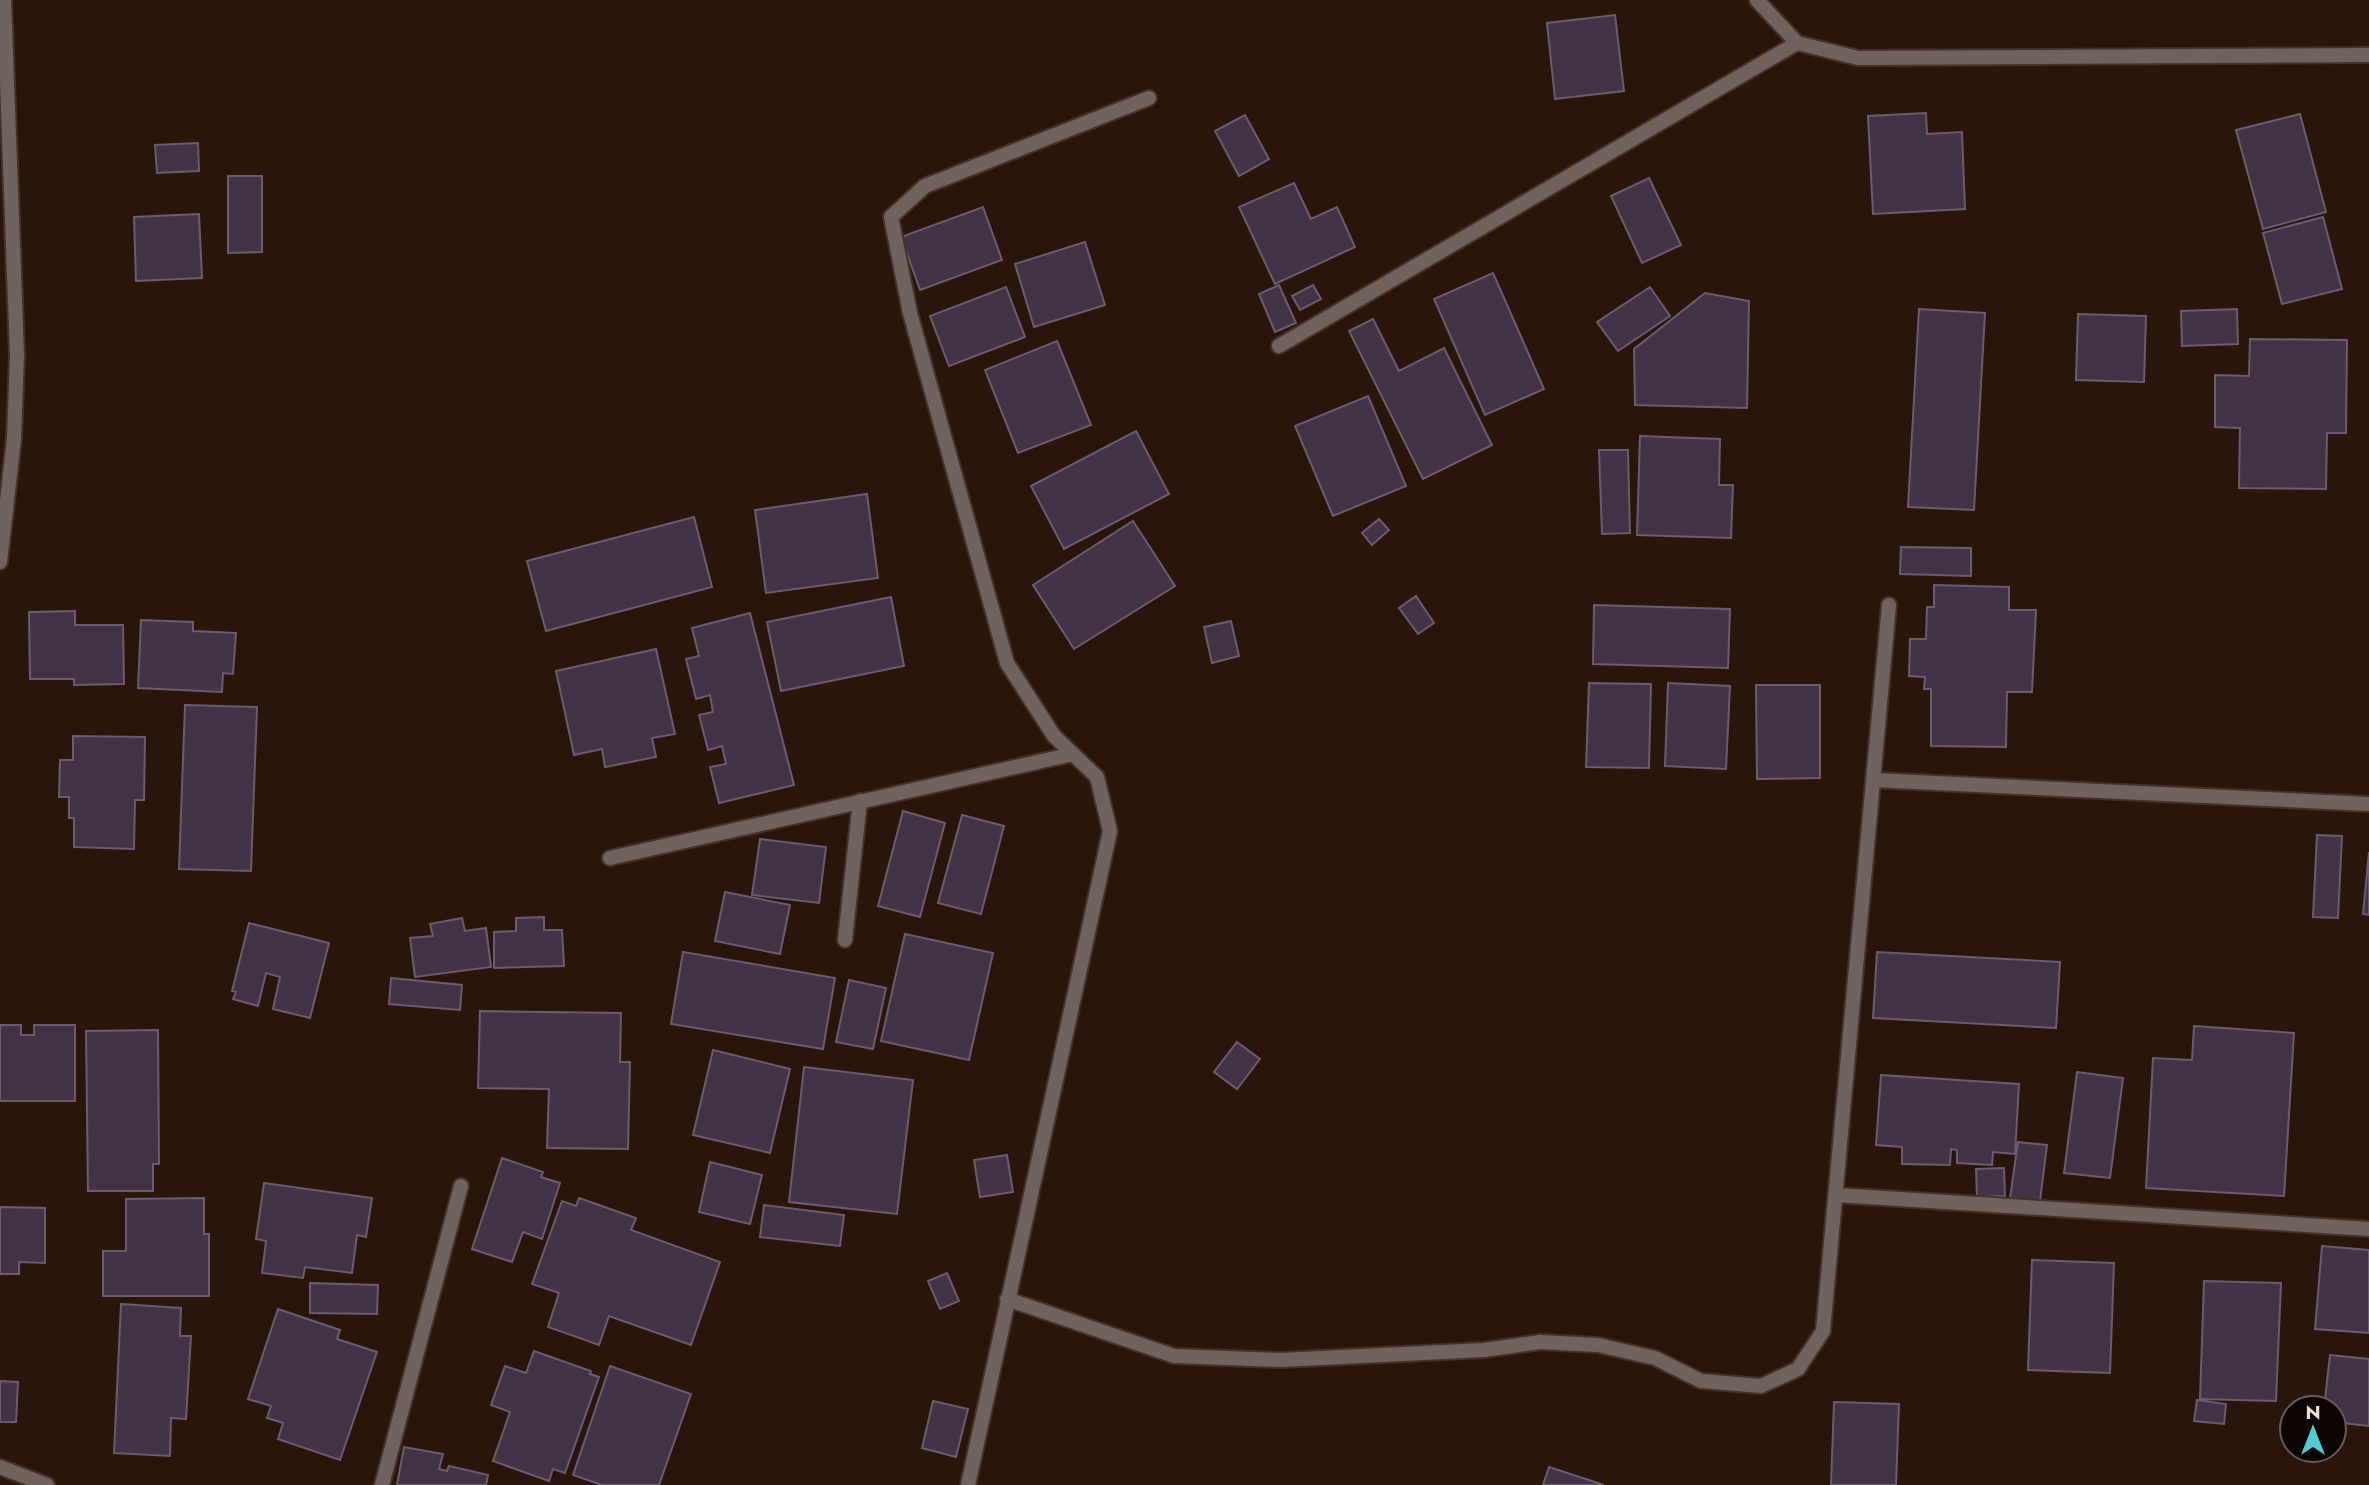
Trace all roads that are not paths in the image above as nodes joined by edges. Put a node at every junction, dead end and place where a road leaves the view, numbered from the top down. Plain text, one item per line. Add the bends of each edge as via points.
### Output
1 (4, 0) edge
2 (1757, 0) edge
3 (1797, 43) junction
4 (2369, 55) edge
5 (1149, 98) dead end
6 (1279, 346) dead end
7 (0, 562) edge
8 (1889, 605) dead end
9 (1073, 754) junction
10 (1873, 780) junction
11 (860, 801) junction
12 (2369, 804) edge
13 (610, 858) dead end
14 (845, 940) dead end
15 (461, 1186) dead end
16 (1836, 1195) junction
17 (2369, 1229) edge
18 (1007, 1299) junction
19 (0, 1467) edge
20 (47, 1485) edge
21 (382, 1485) edge
22 (968, 1485) edge

1 - 7 street via 17,355 14,439
2 - 3 street
3 - 4 street via 1858,58
3 - 6 street
5 - 9 street via 925,186 891,217 910,313 1007,663 1054,736
8 - 10 street
9 - 11 street
9 - 18 street via 1097,777 1110,831
10 - 12 street
10 - 16 street
11 - 13 street
11 - 14 street
15 - 21 street
16 - 17 street
16 - 18 street via 1823,1331 1798,1369 1761,1386 1701,1381 1654,1357 1598,1345 1540,1342 1483,1350 1281,1360 1174,1356
18 - 22 street
19 - 20 street

